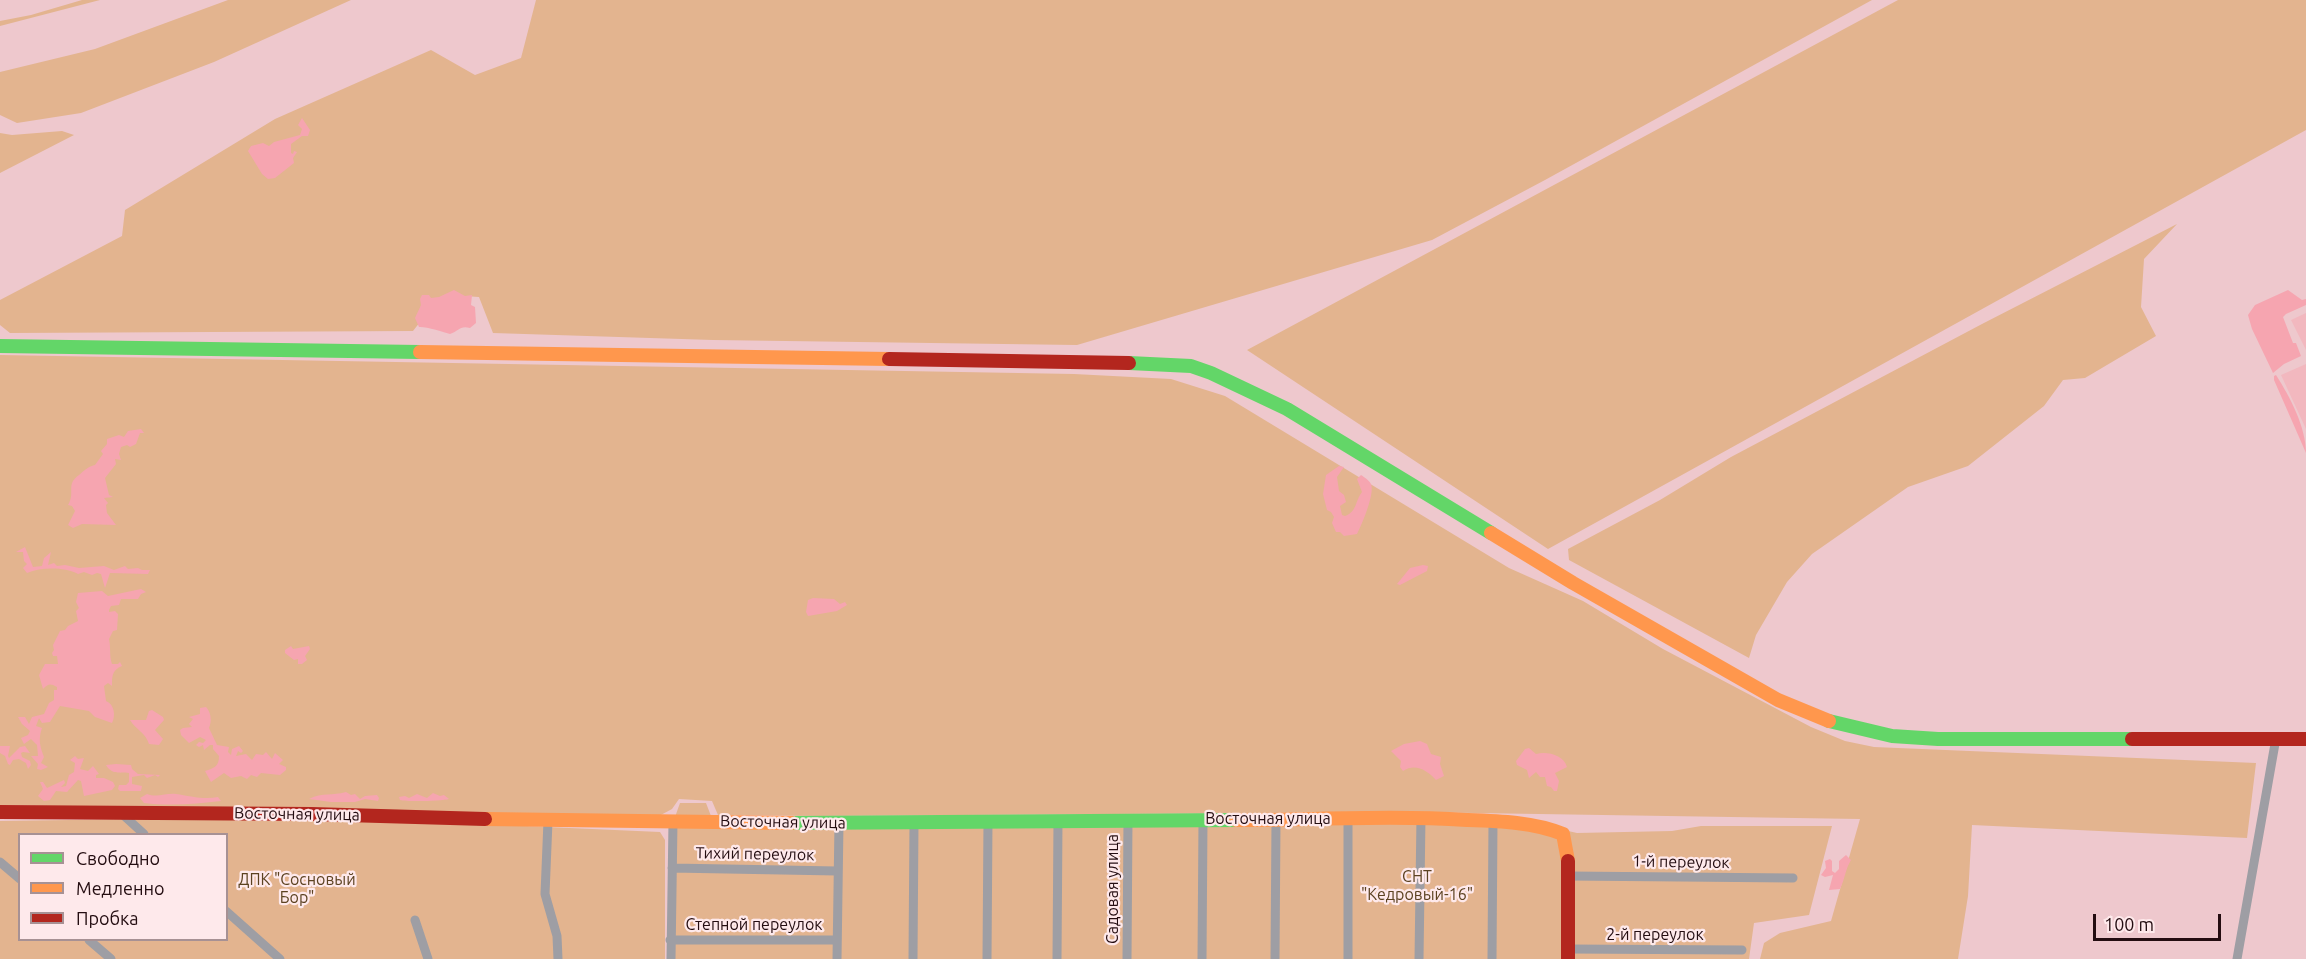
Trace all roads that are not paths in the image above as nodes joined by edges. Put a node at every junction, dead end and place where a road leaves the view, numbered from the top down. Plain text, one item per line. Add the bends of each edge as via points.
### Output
1 (0, 346) edge
2 (2277, 738) junction
3 (2306, 739) edge
4 (0, 812) edge
5 (121, 813) junction
6 (1421, 817) junction
7 (1128, 819) junction
8 (1203, 819) junction
9 (1348, 819) junction
10 (673, 820) junction
11 (988, 820) junction
12 (1058, 820) junction
13 (1276, 820) junction
14 (549, 821) junction
15 (1492, 821) junction
16 (914, 822) junction
17 (839, 823) junction
18 (143, 833) edge
19 (0, 862) edge
20 (672, 868) junction
21 (837, 871) junction
22 (1568, 876) junction
23 (18, 877) edge
24 (1793, 879) dead end
25 (228, 913) edge
26 (415, 920) dead end
27 (670, 940) junction
28 (837, 940) junction
29 (91, 941) edge
30 (1742, 950) dead end
31 (1568, 954) edge
32 (111, 959) edge
33 (280, 959) edge
34 (428, 959) edge
35 (558, 959) edge
36 (671, 959) edge
37 (837, 959) edge
38 (913, 959) edge
39 (987, 959) edge
40 (1057, 959) edge
41 (1127, 959) edge
42 (1202, 959) edge
43 (1275, 959) edge
44 (1348, 959) edge
45 (1419, 959) edge
46 (1492, 959) edge
47 (2236, 959) edge

1 - 2 street via 1191,366 1287,409 1711,663 1814,716 1892,736 1938,739
2 - 3 street
2 - 47 street
4 - 5 street, Восточная улица
5 - 14 street, Восточная улица
5 - 18 street
6 - 9 street, Восточная улица
6 - 15 street, Восточная улица
6 - 45 street
7 - 8 street, Восточная улица
7 - 12 street, Восточная улица
7 - 41 street, Садовая улица
8 - 13 street, Восточная улица
8 - 42 street
9 - 13 street, Восточная улица
9 - 44 street
10 - 14 street, Восточная улица
10 - 17 street, Восточная улица
10 - 20 street
11 - 12 street, Восточная улица
11 - 16 street, Восточная улица
11 - 39 street
12 - 40 street
13 - 43 street
14 - 35 street via 545,894 557,936
15 - 22 street, Восточная улица via 1548,828 1563,834
15 - 46 street
16 - 17 street, Восточная улица
16 - 38 street
17 - 21 street
19 - 23 street
20 - 21 street, Тихий переулок
20 - 27 street
21 - 28 street
22 - 24 street, 1-й переулок
22 - 31 street
25 - 33 street
26 - 34 street
27 - 28 street, Степной переулок
27 - 36 street
28 - 37 street
29 - 32 street
30 - 31 street, 2-й переулок

